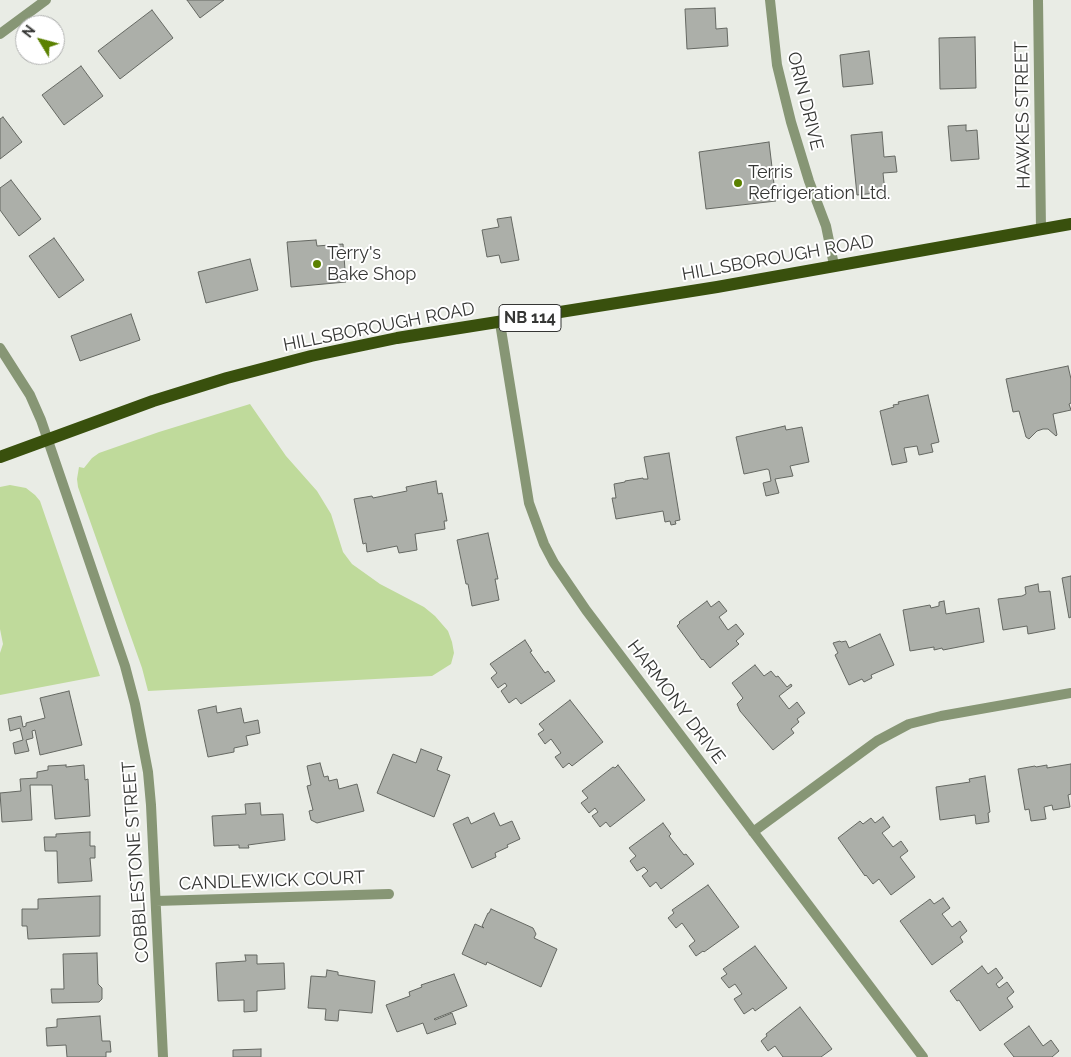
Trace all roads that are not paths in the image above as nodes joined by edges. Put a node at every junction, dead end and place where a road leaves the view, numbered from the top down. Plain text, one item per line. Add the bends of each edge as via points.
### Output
1 (46, 0) edge
2 (770, 0) edge
3 (1038, 0) edge
4 (0, 34) edge
5 (1071, 224) edge
6 (1041, 229) junction
7 (834, 265) junction
8 (500, 323) junction
9 (0, 348) edge
10 (47, 441) junction
11 (0, 457) edge
12 (1071, 693) edge
13 (754, 832) junction
14 (389, 894) dead end
15 (156, 901) junction
16 (163, 1057) edge
17 (923, 1057) edge

1 - 4 street
2 - 7 street, ORIN DRIVE via 777,65 791,122 826,226
3 - 6 street, HAWKES STREET
5 - 6 main road, HILLSBOROUGH ROAD / NB 114
6 - 7 main road, HILLSBOROUGH ROAD / NB 114
7 - 8 main road, HILLSBOROUGH ROAD / NB 114
8 - 10 main road, HILLSBOROUGH ROAD / NB 114 via 397,338 311,356 153,401
8 - 13 street, HARMONY DRIVE via 529,503 544,544 572,591
9 - 10 street, COBBLESTONE STREET via 30,395
10 - 11 main road, HILLSBOROUGH ROAD / NB 114
10 - 15 street, COBBLESTONE STREET via 125,666 135,704 152,805
12 - 13 street via 909,724 877,741
13 - 17 street, HARMONY DRIVE
14 - 15 street, CANDLEWICK COURT
15 - 16 street, COBBLESTONE STREET

